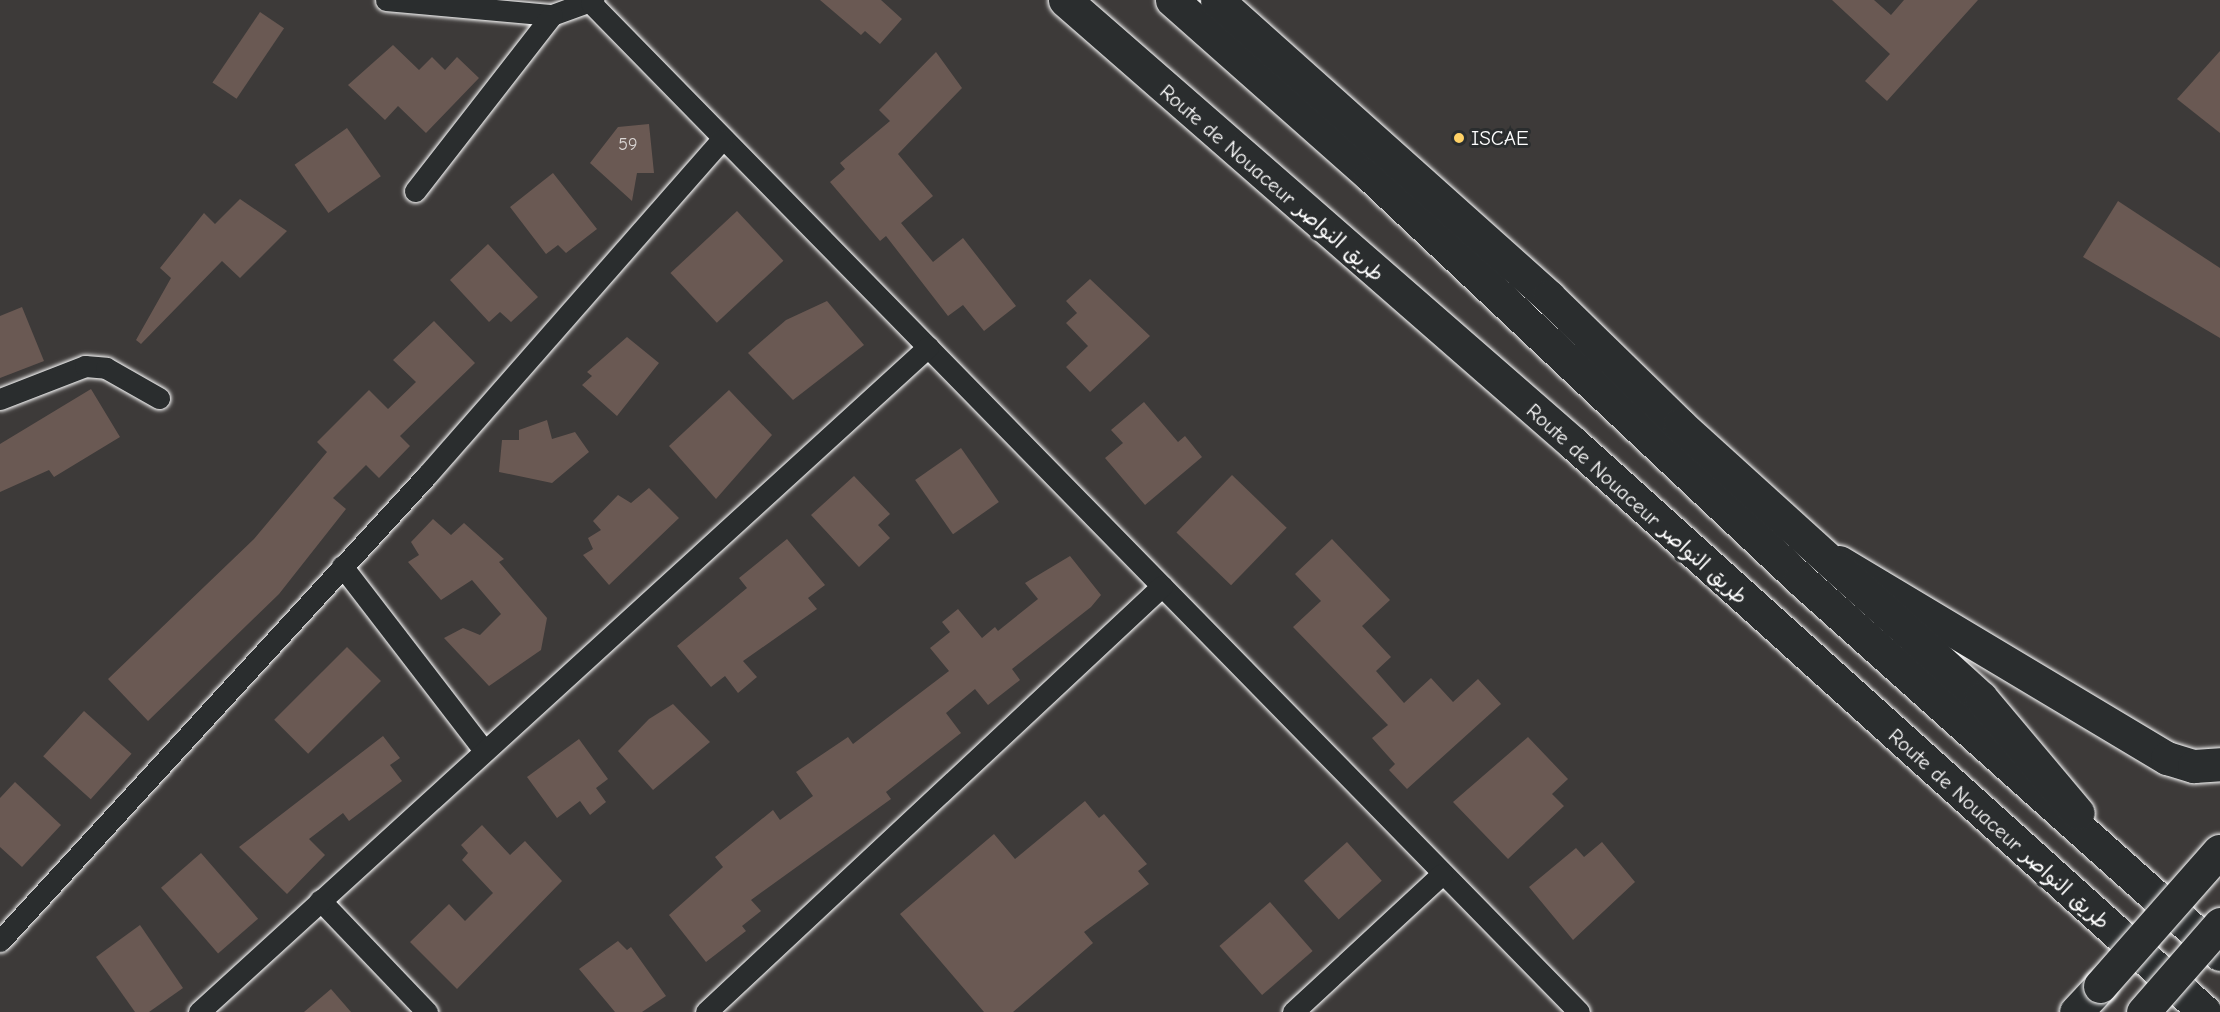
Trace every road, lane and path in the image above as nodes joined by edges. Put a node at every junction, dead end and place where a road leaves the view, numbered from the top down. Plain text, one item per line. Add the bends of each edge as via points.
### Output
1 (386, 0) edge
2 (1065, 0) edge
3 (1172, 0) edge
4 (1217, 0) edge
5 (592, 2) edge
6 (552, 15) junction
7 (721, 140) junction
8 (415, 190) dead end
9 (928, 347) junction
10 (159, 398) dead end
11 (0, 399) edge
12 (1830, 557) junction
13 (342, 566) junction
14 (1162, 586) junction
15 (483, 749) junction
16 (2220, 764) edge
17 (2220, 851) edge
18 (2107, 857) junction
19 (1442, 874) junction
20 (320, 900) junction
21 (2220, 924) edge
22 (0, 941) edge
23 (2220, 954) edge
24 (199, 1012) edge
25 (427, 1012) edge
26 (706, 1012) edge
27 (1293, 1012) edge
28 (1579, 1012) edge
29 (2076, 1012) edge
30 (2143, 1012) edge
31 (2205, 1012) edge

1 - 6 street
2 - 31 main road, Route de Nouaceur طريق النواصر via 1573,443
3 - 18 main road via 1370,175 1800,579
4 - 12 main road
5 - 6 street
5 - 7 street
6 - 8 street
7 - 9 street
7 - 13 street
9 - 14 street
9 - 15 street
10 - 11 street via 106,368 85,366
12 - 16 main road via 2148,748 2194,766
12 - 18 main road via 2011,729 2072,802
13 - 15 street
13 - 22 street
14 - 19 street
14 - 26 street
15 - 20 street
17 - 29 main road, bridge
18 - 23 main road
19 - 27 street
19 - 28 street
20 - 24 street
20 - 25 street
21 - 30 main road, bridge

